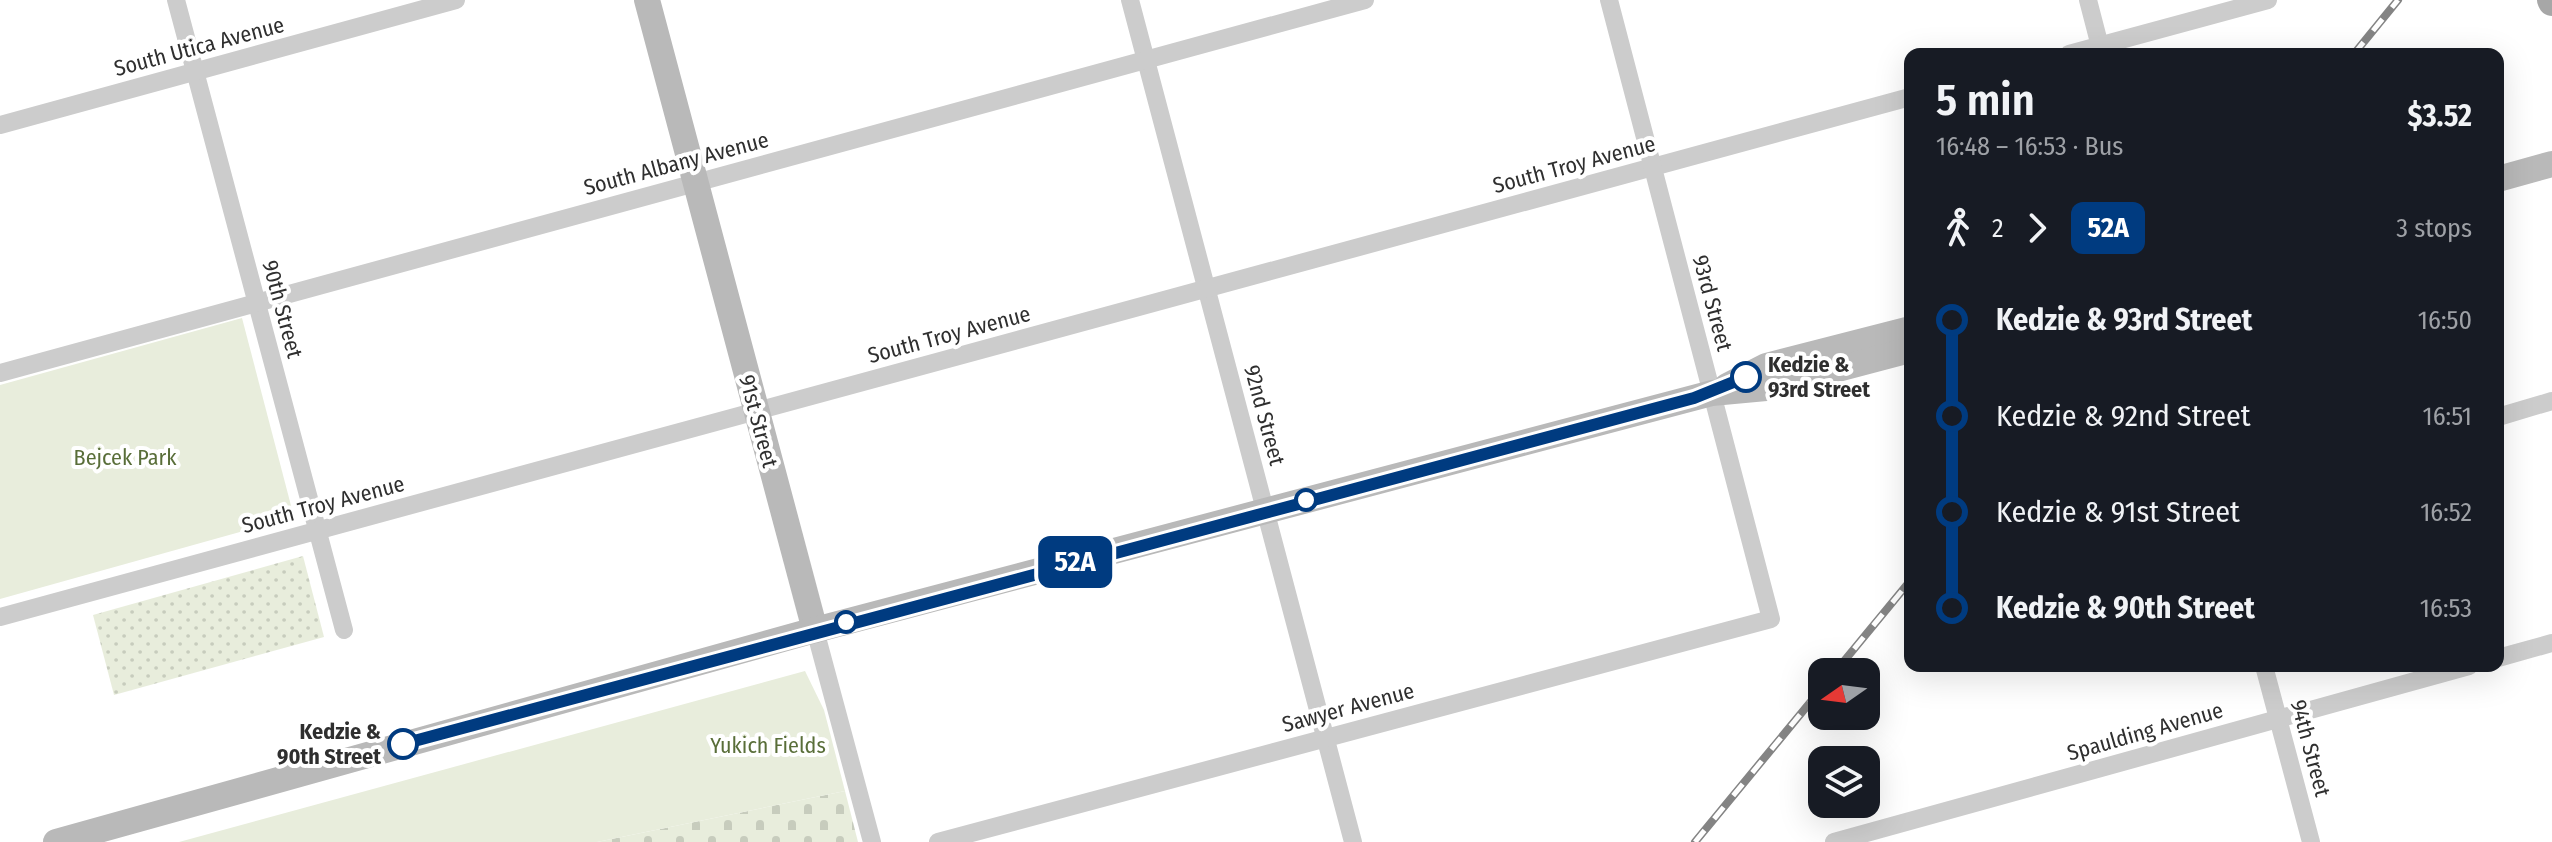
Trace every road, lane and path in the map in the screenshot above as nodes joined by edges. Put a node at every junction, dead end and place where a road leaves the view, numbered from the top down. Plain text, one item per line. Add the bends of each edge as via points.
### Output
1 (176, 0) edge
2 (456, 0) edge
3 (647, 0) edge
4 (1130, 0) edge
5 (1365, 0) edge
6 (1609, 0) edge
7 (2088, 0) edge
8 (2268, 0) edge
9 (2100, 48) edge
10 (2108, 48) edge
11 (1146, 60) junction
12 (195, 71) junction
13 (1904, 99) edge
14 (0, 125) edge
15 (2552, 164) edge
16 (1653, 167) junction
17 (2504, 177) edge
18 (696, 183) junction
19 (1207, 289) junction
20 (257, 303) junction
21 (1904, 331) edge
22 (1904, 352) edge
23 (0, 373) edge
24 (1712, 393) junction
25 (2552, 401) edge
26 (757, 412) junction
27 (2504, 415) edge
28 (1265, 511) junction
29 (317, 531) junction
30 (0, 617) edge
31 (1771, 619) joint
32 (344, 630) dead end
33 (815, 630) junction
34 (2552, 643) edge
35 (2504, 656) edge
36 (2266, 672) edge
37 (2447, 672) edge
38 (2279, 719) junction
39 (1325, 738) junction
40 (56, 842) edge
41 (872, 842) edge
42 (938, 842) edge
43 (1353, 842) edge
44 (1834, 842) edge
45 (2311, 842) edge

1 - 12 street, 90th Street
2 - 12 street, South Utica Avenue
3 - 18 main road, 91st Street
4 - 11 street, 92nd Street
5 - 11 street, South Albany Avenue
6 - 16 street, 93rd Street
7 - 9 street
8 - 10 street
11 - 18 street, South Albany Avenue
11 - 19 street, 92nd Street
12 - 14 street, South Utica Avenue
12 - 20 street, 90th Street
13 - 16 street, South Troy Avenue
15 - 17 main road
16 - 19 street, South Troy Avenue
16 - 24 street, 93rd Street
18 - 20 street, South Albany Avenue
18 - 26 main road, 91st Street
19 - 26 street, South Troy Avenue
19 - 28 street, 92nd Street
20 - 23 street, South Albany Avenue
20 - 29 street, 90th Street
21 - 24 main road via 1766,366
22 - 24 main road via 1766,388
24 - 28 main road
24 - 31 street, 93rd Street
25 - 27 street
26 - 29 street, South Troy Avenue
26 - 33 main road, 91st Street
28 - 33 main road
28 - 39 street, 92nd Street
29 - 30 street, South Troy Avenue
29 - 32 street, 90th Street
31 - 39 street, Sawyer Avenue
33 - 40 main road
33 - 41 street, 91st Street
34 - 35 street
36 - 38 street, 94th Street
37 - 38 street, Spaulding Avenue
38 - 44 street, Spaulding Avenue
38 - 45 street, 94th Street
39 - 42 street, Sawyer Avenue
39 - 43 street, 92nd Street

